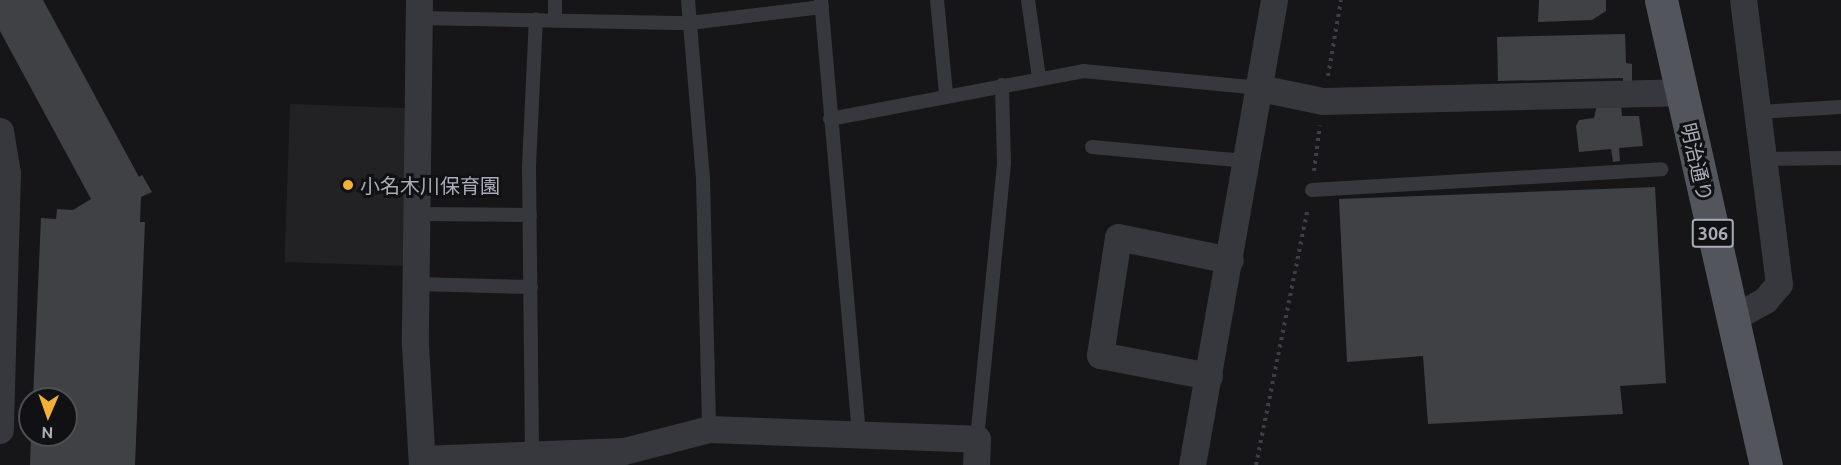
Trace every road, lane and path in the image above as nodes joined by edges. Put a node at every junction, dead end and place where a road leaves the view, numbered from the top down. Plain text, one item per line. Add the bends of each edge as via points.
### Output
1 (555, 0) edge
2 (688, 0) edge
3 (937, 0) edge
4 (1028, 0) edge
5 (1274, 0) edge
6 (1341, 0) edge
7 (1661, 0) edge
8 (1743, 0) edge
9 (821, 4) edge
10 (418, 9) edge
11 (536, 19) junction
12 (555, 20) junction
13 (690, 23) junction
14 (1039, 77) junction
15 (1002, 85) junction
16 (1260, 88) junction
17 (1681, 92) junction
18 (946, 94) junction
19 (1323, 101) junction
20 (1841, 107) edge
21 (1759, 112) junction
22 (830, 119) junction
23 (0, 131) edge
24 (1092, 147) dead end
25 (1841, 158) edge
26 (1764, 159) junction
27 (1247, 161) junction
28 (1661, 169) dead end
29 (1312, 190) junction
30 (416, 214) junction
31 (530, 215) junction
32 (1230, 260) junction
33 (416, 284) junction
34 (531, 287) junction
35 (1733, 318) junction
36 (1209, 376) junction
37 (709, 429) junction
38 (0, 430) edge
39 (859, 433) junction
40 (977, 452) edge
41 (532, 454) junction
42 (422, 462) edge
43 (1192, 465) edge
44 (1256, 465) edge
45 (1766, 465) edge

1 - 12 lane
2 - 13 lane
3 - 18 lane
4 - 14 lane
5 - 16 street
6 - 19 path
7 - 17 main road, 明治通り / 306
8 - 21 street
9 - 13 lane
9 - 22 lane
10 - 11 lane
10 - 30 street
11 - 12 lane
11 - 31 lane
12 - 13 lane
13 - 37 lane via 703,179
14 - 15 lane
14 - 16 lane via 1083,71
15 - 18 lane
15 - 40 lane via 1004,163
16 - 19 street
16 - 27 street
17 - 19 street
17 - 35 main road, 明治通り / 306
18 - 22 lane
19 - 29 path
20 - 21 lane
21 - 26 street
22 - 39 lane
23 - 38 street via 7,173
24 - 27 lane
25 - 26 lane
26 - 35 street via 1779,284 1765,300
27 - 32 street
28 - 29 lane
29 - 44 path
30 - 31 lane
30 - 33 street
31 - 34 lane
32 - 36 street
32 - 36 street via 1118,237 1101,355
33 - 34 lane
33 - 42 street
34 - 41 lane
35 - 45 main road, 明治通り / 306
36 - 43 street
37 - 39 street
37 - 41 street via 624,451
39 - 40 street
41 - 42 street

